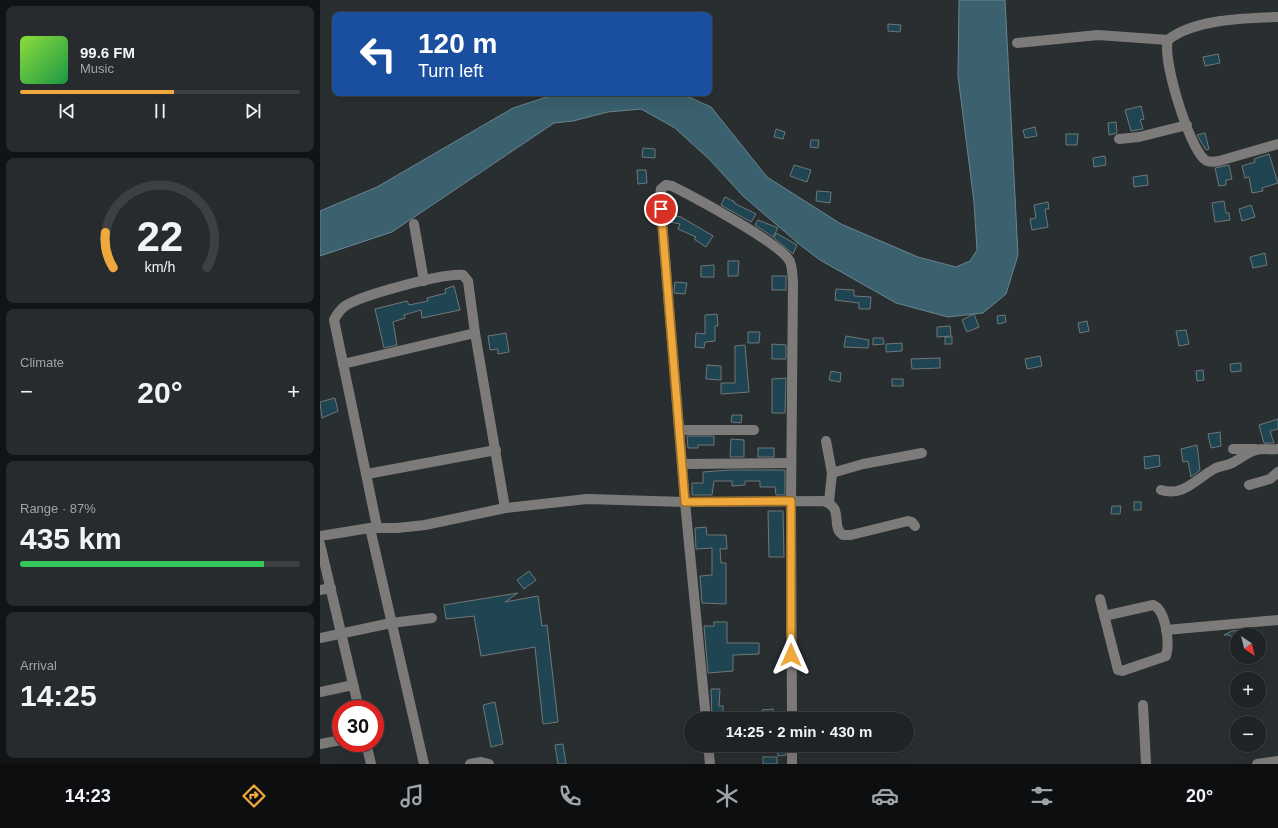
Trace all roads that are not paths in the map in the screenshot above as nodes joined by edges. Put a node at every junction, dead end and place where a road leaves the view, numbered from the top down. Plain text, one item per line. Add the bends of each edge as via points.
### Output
1 (1278, 17) edge
2 (1168, 40) junction
3 (1017, 43) dead end
4 (1187, 125) junction
5 (1119, 139) dead end
6 (1278, 144) edge
7 (414, 224) dead end
8 (424, 281) junction
9 (475, 333) junction
10 (343, 364) junction
11 (680, 430) junction
12 (754, 430) dead end
13 (826, 441) dead end
14 (1233, 449) dead end
15 (1257, 449) junction
16 (1278, 449) edge
17 (496, 450) junction
18 (922, 453) dead end
19 (791, 463) junction
20 (682, 464) junction
21 (1278, 472) edge
22 (832, 473) junction
23 (367, 474) junction
24 (1249, 485) dead end
25 (1161, 490) dead end
26 (791, 501) junction
27 (685, 502) junction
28 (829, 502) junction
29 (505, 508) junction
30 (915, 526) dead end
31 (373, 527) junction
32 (320, 536) edge
33 (320, 544) edge
34 (331, 588) junction
35 (320, 590) edge
36 (1100, 599) dead end
37 (1104, 616) junction
38 (432, 618) dead end
39 (1278, 620) edge
40 (391, 623) junction
41 (1166, 630) junction
42 (340, 633) junction
43 (320, 638) edge
44 (353, 685) junction
45 (320, 692) edge
46 (357, 700) edge
47 (1143, 705) dead end
48 (705, 712) edge
49 (792, 712) edge
50 (332, 742) edge
51 (320, 744) edge
52 (369, 752) edge
53 (709, 752) edge
54 (792, 752) edge
55 (1278, 761) edge
56 (372, 764) edge
57 (424, 764) edge
58 (470, 764) edge
59 (489, 764) edge
60 (710, 764) edge
61 (792, 764) edge
62 (1146, 764) edge
63 (1257, 764) edge

1 - 2 street via 1256,17 1203,25 1184,30
2 - 3 street via 1098,34
2 - 4 street via 1166,55 1172,84
4 - 5 street via 1139,137
4 - 6 street via 1201,156 1211,162
7 - 8 street
8 - 9 street via 456,275 467,278
8 - 10 street via 362,298 337,313 334,320
9 - 10 street
9 - 17 street
10 - 23 street
11 - 12 street
11 - 19 street via 660,196 661,189 666,185 716,210 780,251 790,261 793,282
11 - 20 street
13 - 22 street
14 - 15 street
15 - 16 street
15 - 25 street via 1213,470 1179,491
17 - 23 street
17 - 29 street
18 - 22 street via 862,464
19 - 20 street
19 - 26 street
20 - 27 street
21 - 24 street via 1270,479
22 - 28 street
23 - 31 street
26 - 27 street
26 - 28 street
26 - 49 street
27 - 29 street via 586,499
27 - 48 street
28 - 30 street via 835,509 838,528 843,535 908,521
29 - 31 street via 425,525
31 - 32 street
31 - 40 street
33 - 34 street
34 - 35 street
34 - 42 street
36 - 37 street
37 - 41 street via 1153,605 1158,607 1162,614
37 - 41 street via 1117,666 1121,671 1166,656
38 - 40 street
39 - 41 street
40 - 42 street
40 - 57 street
42 - 43 street
42 - 44 street
44 - 45 street
44 - 46 street
47 - 62 street
50 - 51 street
52 - 56 street
53 - 60 street
54 - 61 street
55 - 63 street
58 - 59 street

